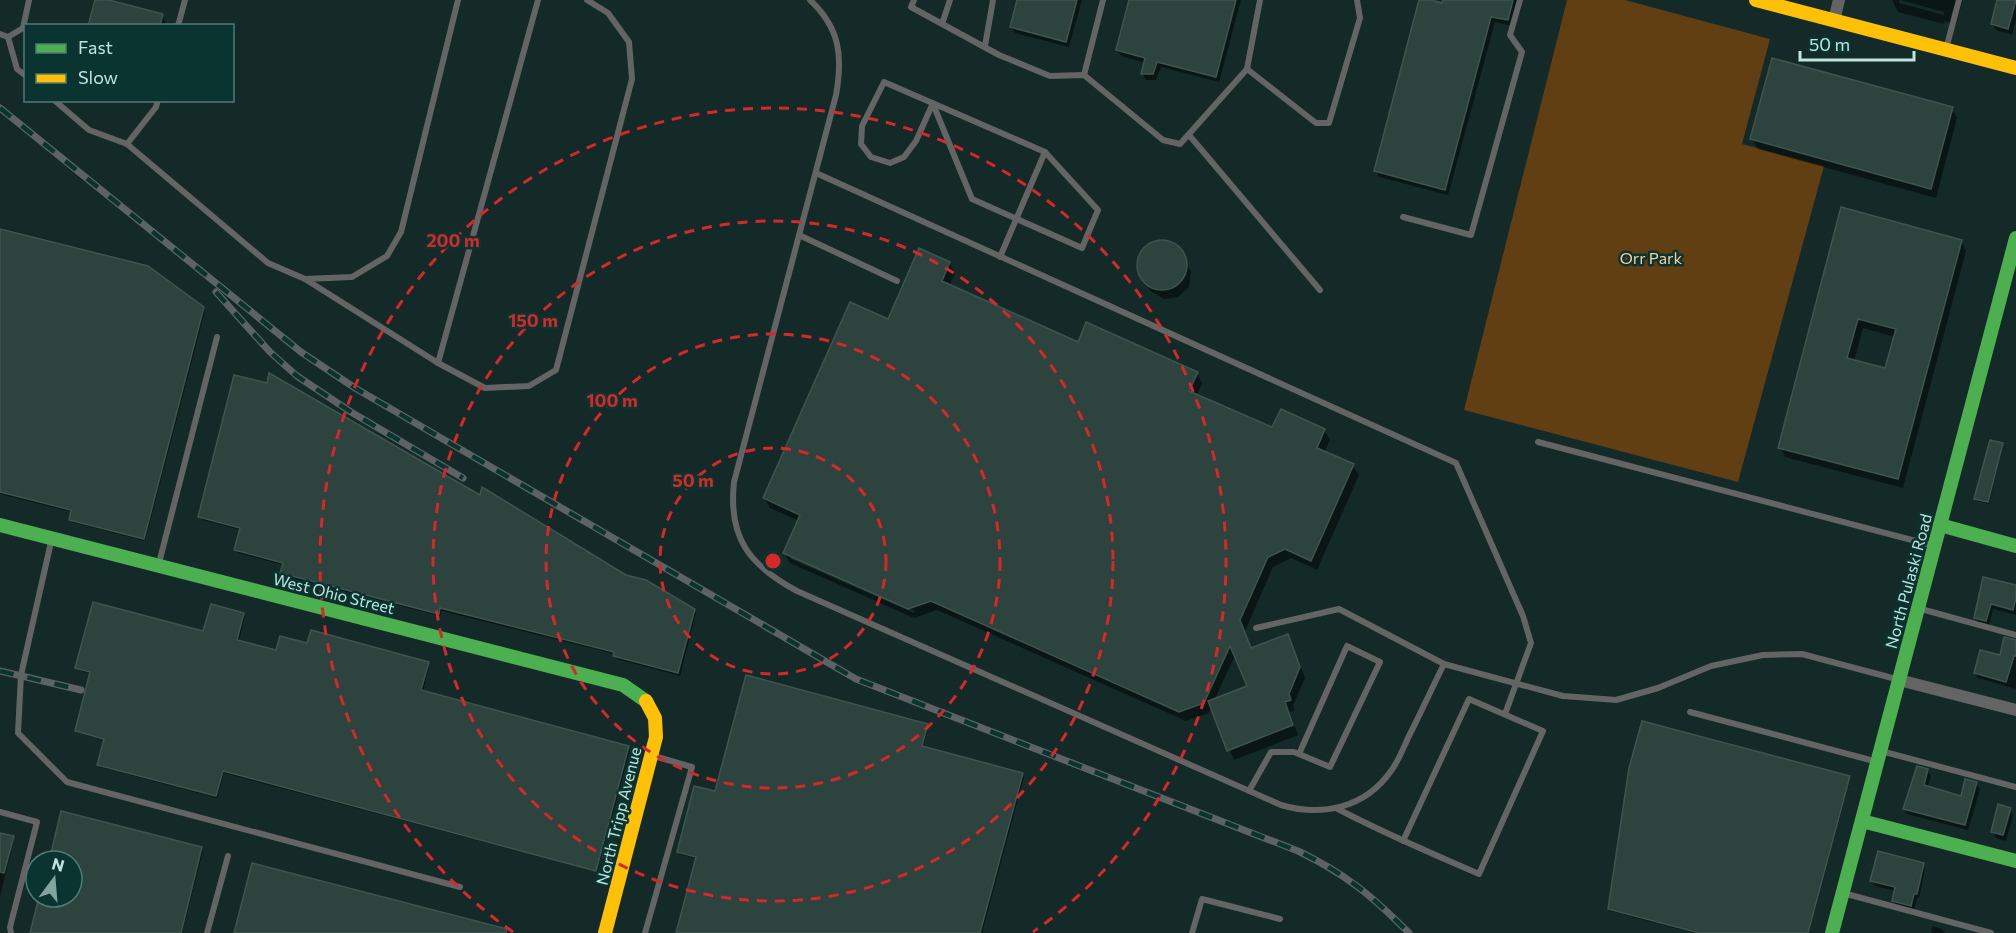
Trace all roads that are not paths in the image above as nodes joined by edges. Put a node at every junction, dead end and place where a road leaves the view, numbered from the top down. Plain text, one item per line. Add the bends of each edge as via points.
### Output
1 (29, 0) edge
2 (184, 0) edge
3 (458, 0) edge
4 (538, 0) edge
5 (587, 0) edge
6 (810, 0) edge
7 (914, 0) edge
8 (950, 0) edge
9 (993, 0) edge
10 (1103, 0) edge
11 (1260, 0) edge
12 (1357, 0) edge
13 (1520, 0) edge
14 (1756, 0) edge
15 (1839, 0) edge
16 (1959, 0) edge
17 (1794, 5) edge
18 (1834, 20) junction
19 (178, 24) edge
20 (942, 24) junction
21 (0, 34) edge
22 (9, 37) junction
23 (984, 46) junction
24 (1946, 50) junction
25 (2016, 68) edge
26 (1247, 69) junction
27 (24, 74) edge
28 (1084, 75) junction
29 (56, 102) edge
30 (157, 102) edge
31 (933, 103) junction
32 (1189, 135) junction
33 (128, 144) junction
34 (1045, 152) junction
35 (816, 173) junction
36 (1403, 217) dead end
37 (1017, 219) junction
38 (799, 235) junction
39 (2016, 238) edge
40 (1000, 257) junction
41 (305, 279) junction
42 (897, 281) dead end
43 (1320, 290) dead end
44 (217, 337) dead end
45 (438, 363) junction
46 (1538, 442) dead end
47 (0, 525) edge
48 (1940, 525) junction
49 (52, 538) junction
50 (1935, 546) junction
51 (2016, 546) edge
52 (158, 565) junction
53 (1918, 608) junction
54 (1256, 628) dead end
55 (2016, 634) edge
56 (1444, 663) junction
57 (1899, 680) junction
58 (1518, 684) junction
59 (652, 708) joint
60 (2016, 710) edge
61 (1690, 712) dead end
62 (1505, 714) junction
63 (1299, 754) junction
64 (651, 755) junction
65 (1879, 756) junction
66 (2016, 787) edge
67 (1249, 791) junction
68 (1336, 808) junction
69 (0, 812) edge
70 (1862, 822) junction
71 (1403, 841) junction
72 (228, 856) dead end
73 (2016, 861) edge
74 (460, 887) dead end
75 (1843, 893) junction
76 (1280, 920) dead end
77 (11, 933) edge
78 (207, 933) edge
79 (605, 933) edge
80 (645, 933) edge
81 (1192, 933) edge
82 (1832, 933) edge
83 (1991, 933) edge

1 - 22 lane via 23,28
2 - 19 lane
3 - 41 lane via 401,232 387,256 352,277
4 - 45 lane
5 - 45 lane via 608,13 629,42 632,79 556,370 529,387 485,388
6 - 35 lane via 834,30 840,70
7 - 20 lane via 911,7
8 - 20 lane
9 - 23 lane
10 - 28 lane
11 - 26 lane
12 - 26 lane via 1360,18 1329,123 1316,123
13 - 36 lane via 1510,36 1522,52 1471,235
14 - 17 street
15 - 18 street
16 - 24 lane
17 - 18 street
18 - 24 street
20 - 23 lane
21 - 22 lane
22 - 27 lane via 17,69
23 - 28 lane via 1050,76
24 - 25 street
26 - 32 lane
28 - 32 lane via 1163,140 1180,144
29 - 33 lane via 89,130
30 - 33 lane
31 - 31 lane via 884,81 862,126 861,144 871,157 890,163 904,157 916,141
31 - 34 lane
31 - 37 lane via 972,199
32 - 43 lane
33 - 41 lane via 268,263
34 - 37 lane
34 - 37 lane via 1098,210 1082,248
35 - 38 lane
35 - 40 lane
37 - 40 lane
38 - 42 lane
38 - 67 lane via 734,482 734,523 743,545 757,563 774,579 797,591
39 - 48 street, North Pulaski Road
40 - 58 lane via 1456,463 1531,643
41 - 45 lane
44 - 52 lane
46 - 50 lane
47 - 49 street, West Ohio Street
48 - 50 street, North Pulaski Road
48 - 51 street
49 - 52 street, West Ohio Street
49 - 74 lane via 21,675 18,733 66,782
50 - 53 street, North Pulaski Road
52 - 59 street, West Ohio Street via 623,685 639,693
53 - 55 lane
53 - 57 street, North Pulaski Road
54 - 56 lane via 1339,609
56 - 58 lane
56 - 68 lane via 1392,770 1374,790
57 - 58 lane via 1802,654 1763,655 1711,666 1616,700 1563,696
57 - 60 street
57 - 65 street, North Pulaski Road
58 - 62 lane
59 - 64 street, North Tripp Avenue via 657,722
61 - 65 lane
62 - 71 lane via 1469,699
62 - 71 lane via 1543,731 1479,874
63 - 63 lane via 1330,766 1380,662 1347,646
63 - 67 lane via 1271,752
64 - 79 street, North Tripp Avenue
64 - 80 lane via 692,766
65 - 66 lane
65 - 70 street, North Pulaski Road
67 - 68 lane via 1298,810
68 - 71 lane
69 - 77 lane via 37,822
70 - 73 street
70 - 75 street, North Pulaski Road
72 - 78 lane
75 - 82 street, North Pulaski Road
75 - 83 lane
76 - 81 lane via 1202,899

